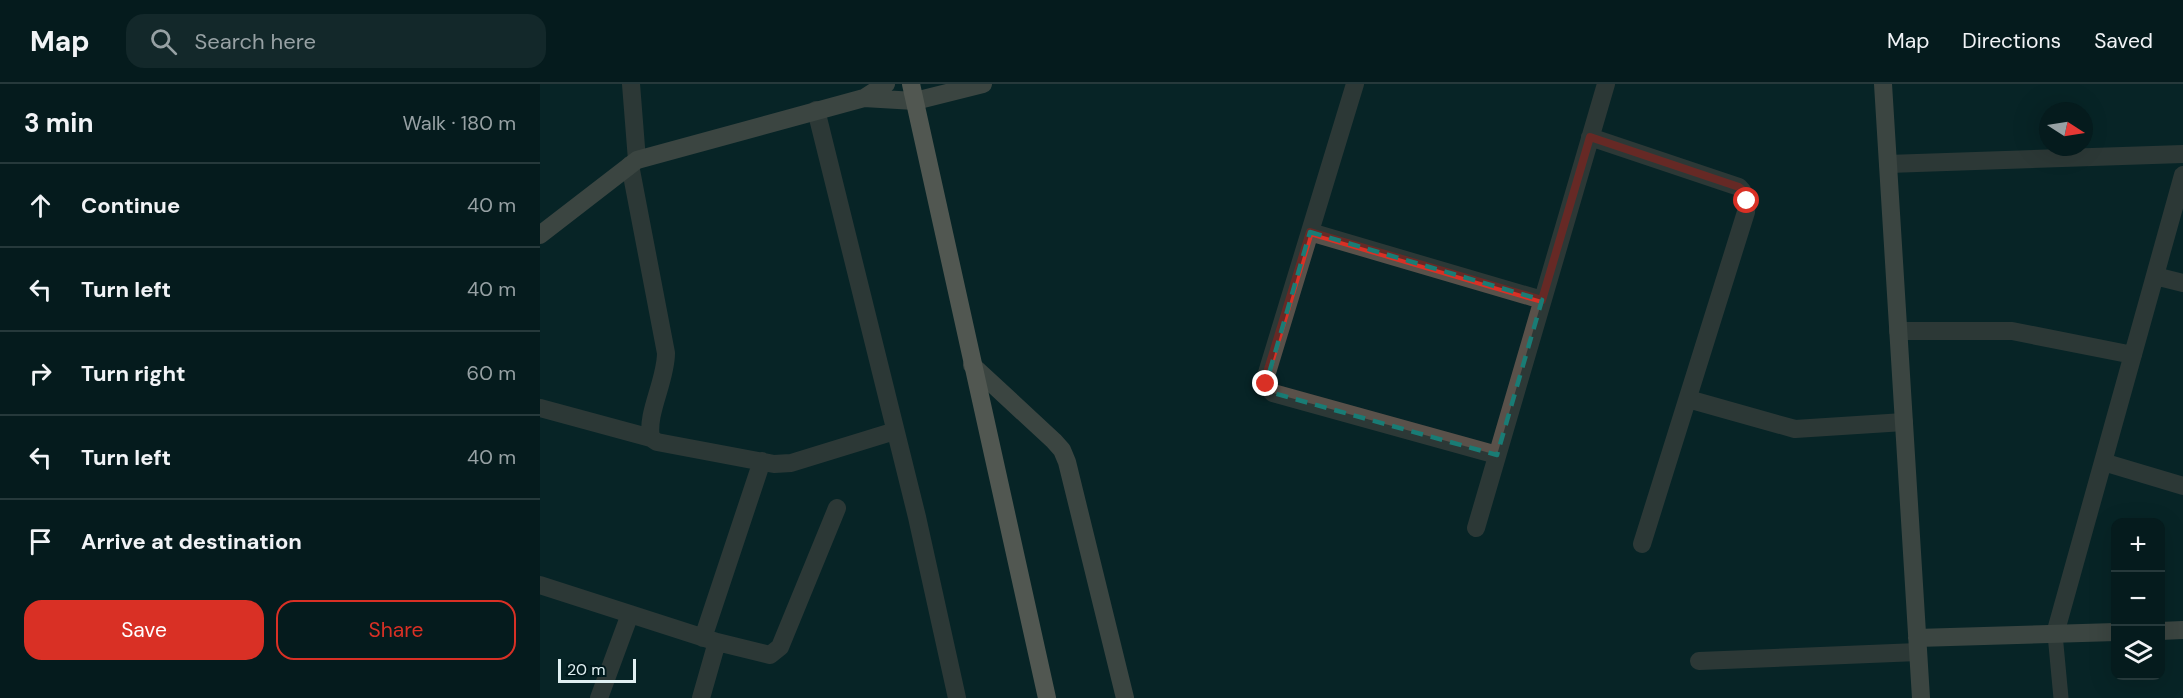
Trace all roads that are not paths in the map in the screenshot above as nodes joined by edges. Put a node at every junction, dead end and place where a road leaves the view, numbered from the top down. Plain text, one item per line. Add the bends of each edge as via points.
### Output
1 (631, 84) edge
2 (886, 84) edge
3 (983, 84) edge
4 (1355, 84) edge
5 (1606, 84) edge
6 (1883, 84) edge
7 (913, 93) edge
8 (864, 98) junction
9 (816, 110) junction
10 (1590, 137) junction
11 (2183, 154) edge
12 (634, 163) junction
13 (1888, 164) junction
14 (2183, 175) edge
15 (1310, 232) junction
16 (540, 235) edge
17 (2155, 276) junction
18 (2183, 283) edge
19 (1542, 300) junction
20 (1898, 331) junction
21 (2133, 355) junction
22 (972, 365) junction
23 (1688, 399) junction
24 (540, 408) edge
25 (1904, 422) junction
26 (895, 431) junction
27 (651, 438) junction
28 (1497, 455) junction
29 (762, 461) junction
30 (2103, 462) junction
31 (2183, 486) edge
32 (837, 508) dead end
33 (1476, 528) dead end
34 (1642, 544) dead end
35 (540, 585) edge
36 (630, 614) junction
37 (2183, 630) edge
38 (2165, 631) edge
39 (2111, 632) edge
40 (2055, 634) junction
41 (710, 640) junction
42 (1918, 645) junction
43 (1699, 661) dead end
44 (599, 698) edge
45 (701, 698) edge
46 (957, 698) edge
47 (1047, 698) edge
48 (1125, 698) edge
49 (1921, 698) edge
50 (2061, 698) edge

1 - 12 street
2 - 8 street
3 - 7 street
4 - 15 street
5 - 10 street
6 - 13 street
7 - 8 street
7 - 22 highway
8 - 9 street
9 - 12 street
9 - 26 street
10 - 19 street
10 - 23 street via 1745,192 1746,212
11 - 13 street
12 - 16 street
12 - 27 street via 666,353 664,378 649,428
13 - 20 street
14 - 17 street
15 - 19 street
15 - 28 street via 1266,376 1269,390
17 - 18 street
17 - 21 street
19 - 28 street
20 - 21 street via 2012,331
20 - 25 street
21 - 30 street
22 - 47 highway
22 - 48 street via 1062,450
23 - 25 street via 1794,429
23 - 34 street
24 - 27 street
25 - 42 street
26 - 29 street via 791,463
26 - 46 street
27 - 29 street
28 - 33 street
29 - 41 street
30 - 31 street
30 - 40 street
32 - 41 street via 780,647 763,655
35 - 36 street
36 - 41 street
36 - 44 street
37 - 38 street
39 - 40 street
40 - 42 street
40 - 50 lane
41 - 45 street
42 - 43 street
42 - 49 street

